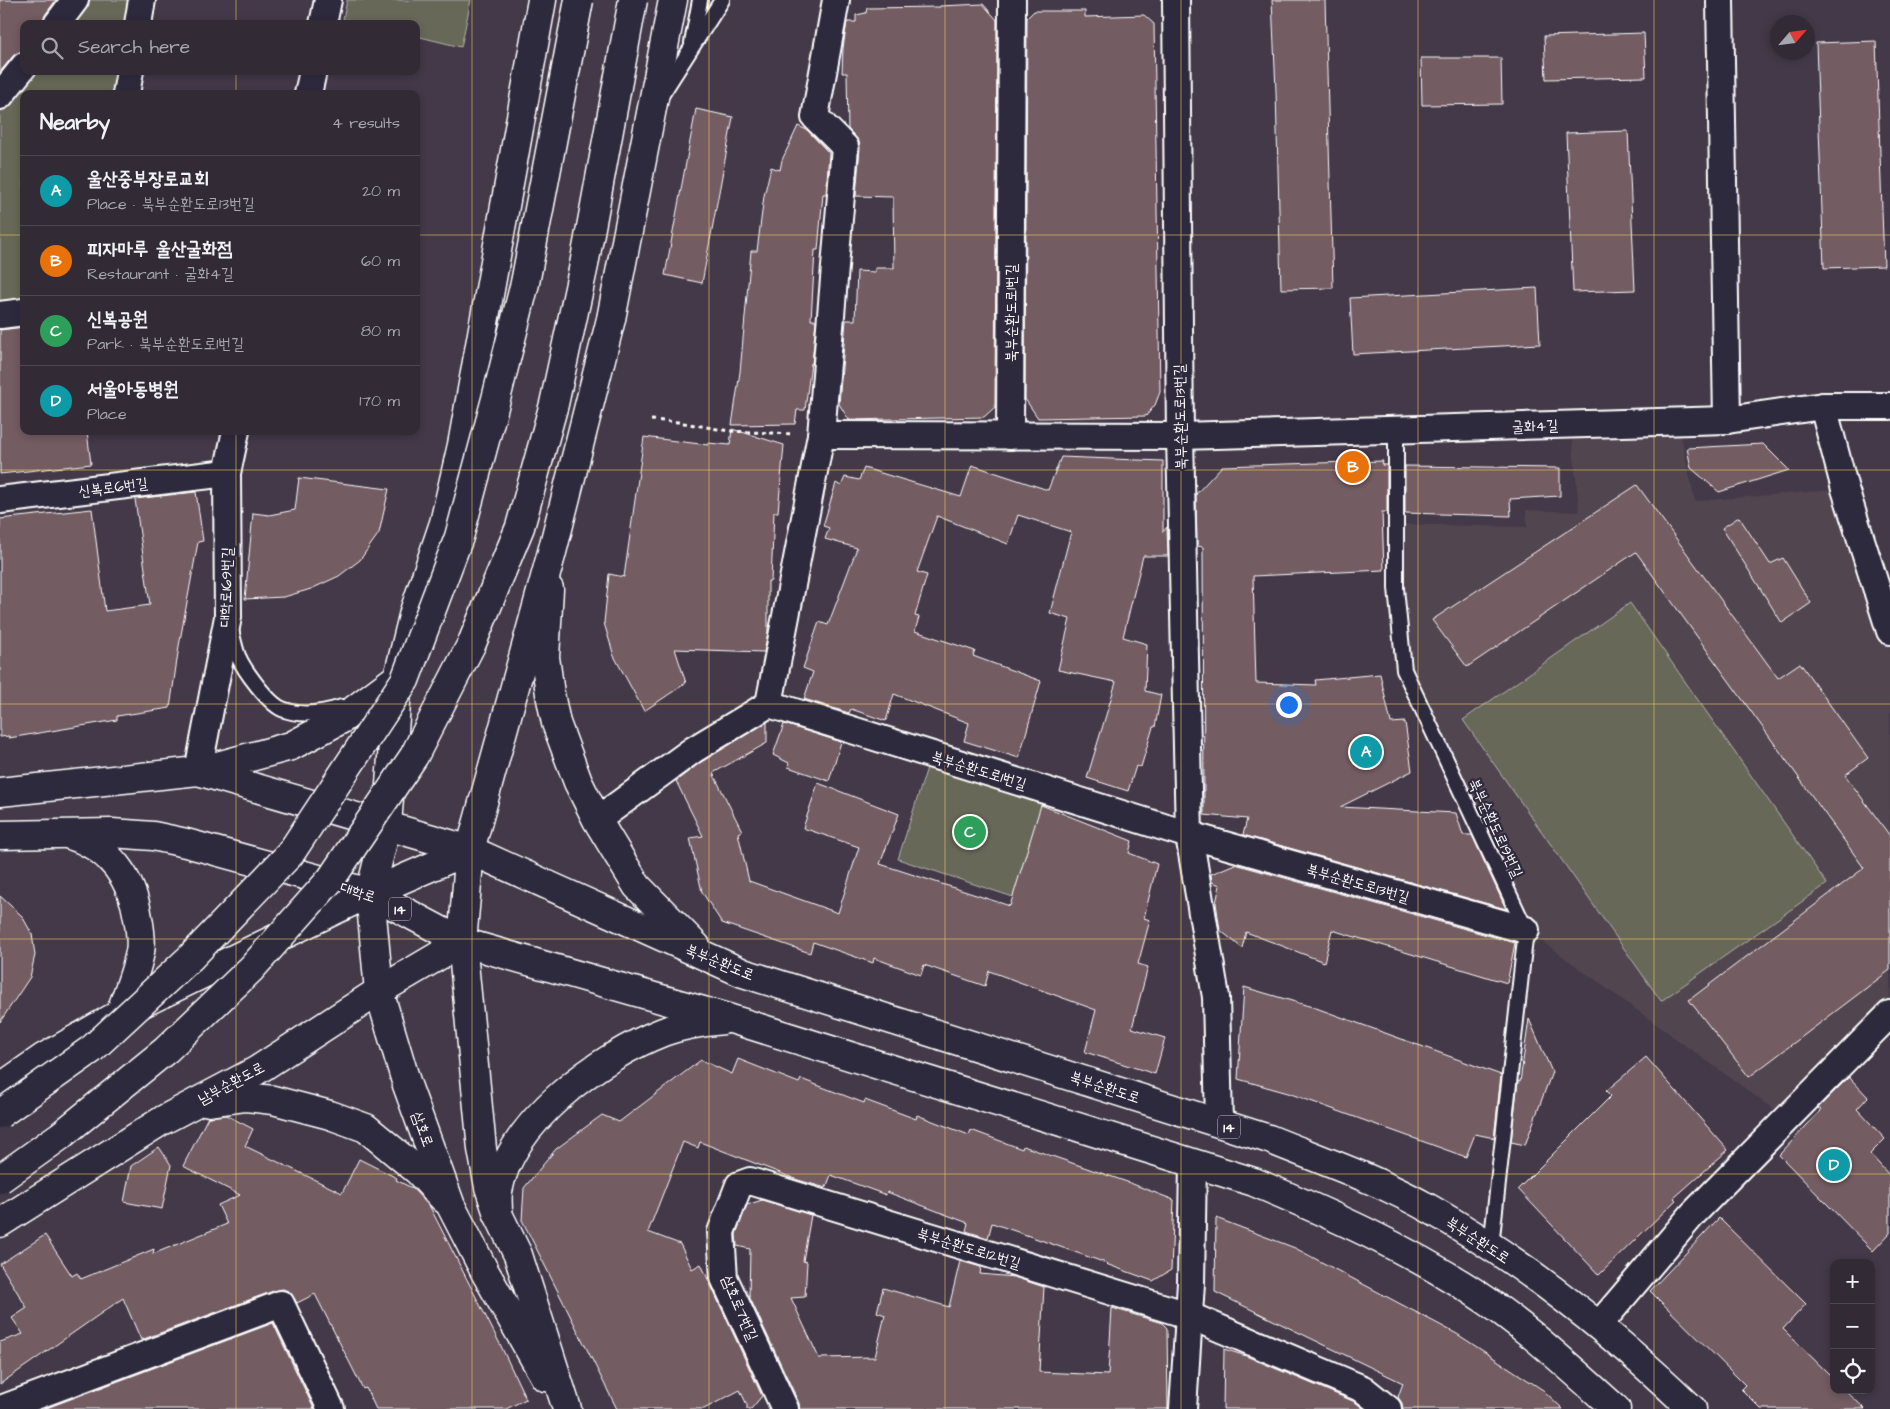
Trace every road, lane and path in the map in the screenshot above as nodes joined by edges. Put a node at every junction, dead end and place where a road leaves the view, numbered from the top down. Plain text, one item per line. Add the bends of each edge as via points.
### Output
1 (75, 0) edge
2 (142, 0) edge
3 (328, 0) edge
4 (542, 0) edge
5 (579, 0) edge
6 (633, 0) edge
7 (673, 0) edge
8 (700, 0) edge
9 (722, 0) edge
10 (836, 0) edge
11 (1012, 0) edge
12 (1176, 0) edge
13 (1720, 0) edge
14 (60, 20) edge
15 (139, 20) edge
16 (324, 20) edge
17 (690, 51) junction
18 (20, 71) edge
19 (129, 75) edge
20 (312, 75) edge
21 (127, 90) edge
22 (309, 90) edge
23 (0, 96) edge
24 (652, 109) junction
25 (20, 312) edge
26 (0, 314) edge
27 (1822, 406) junction
28 (1890, 406) edge
29 (651, 420) dead end
30 (1727, 420) junction
31 (1396, 430) junction
32 (235, 435) edge
33 (821, 435) junction
34 (1010, 436) junction
35 (1180, 436) junction
36 (227, 474) junction
37 (0, 500) edge
38 (552, 552) junction
39 (228, 617) junction
40 (1890, 631) edge
41 (398, 677) junction
42 (769, 704) junction
43 (198, 771) junction
44 (0, 792) edge
45 (597, 820) junction
46 (387, 825) junction
47 (61, 833) junction
48 (0, 835) edge
49 (1190, 835) junction
50 (470, 850) junction
51 (370, 893) junction
52 (1526, 930) junction
53 (462, 942) junction
54 (708, 958) junction
55 (379, 990) junction
56 (120, 1014) junction
57 (1890, 1014) edge
58 (731, 1019) junction
59 (0, 1088) edge
60 (186, 1107) junction
61 (0, 1114) edge
62 (1219, 1124) junction
63 (1193, 1163) junction
64 (0, 1180) edge
65 (750, 1181) joint
66 (451, 1206) junction
67 (498, 1214) junction
68 (0, 1223) edge
69 (1491, 1246) junction
70 (1188, 1315) junction
71 (1598, 1326) junction
72 (1, 1409) edge
73 (331, 1409) edge
74 (562, 1409) edge
75 (567, 1409) edge
76 (785, 1409) edge
77 (1183, 1409) edge
78 (1388, 1409) edge
79 (1616, 1409) edge
80 (1692, 1409) edge

1 - 14 street
2 - 15 street
3 - 16 street
4 - 41 main road, 삼호로 via 462,445 444,523 414,612
5 - 61 main road, bridge via 525,283 496,399 459,537 405,680 290,854 190,958 92,1049
6 - 64 main road, bridge via 584,265 554,404 520,527 472,643 414,756 331,879 250,969 166,1050
7 - 24 main road
8 - 17 lane
9 - 17 lane
10 - 33 street via 815,117 845,148
11 - 34 street, 북부순환도로1번길
12 - 35 street, 북부순환도로13번길
13 - 30 street
17 - 24 lane
18 - 23 street
19 - 21 street
20 - 22 street
24 - 38 main road via 611,319
25 - 26 street
27 - 28 street, 굴화4길
27 - 30 street, 굴화4길
27 - 40 street
29 - 33 path via 729,432
30 - 31 street, 굴화4길
31 - 35 street, 굴화4길
31 - 52 lane, 북부순환도로19번길 via 1396,588 1404,670
32 - 36 street, 대학로169번길
33 - 34 street
33 - 42 street
34 - 35 street, 굴화4길
35 - 49 street, 북부순환도로13번길
36 - 37 street, 신복로6번길
36 - 39 street, 대학로169번길
38 - 45 main road via 546,648 550,694 564,745
38 - 50 main road
39 - 41 lane via 238,655 250,676 280,708 298,713 326,712
39 - 43 street, 대학로169번길
41 - 43 main road via 342,719 291,746
41 - 46 main road, 삼호로
42 - 45 street via 694,750
42 - 49 street, 북부순환도로1번길
43 - 44 main road, 14
43 - 46 main road, 14
45 - 54 main road via 637,886
46 - 50 main road, 14
46 - 51 main road, 삼호로
47 - 48 main road, 대학로 / 14
47 - 51 main road, 대학로 / 14 via 153,836
47 - 56 main road via 83,839 116,864 136,903 140,952
49 - 52 street, 북부순환도로13번길
49 - 62 street, 북부순환도로13번길 via 1216,997
50 - 51 main road
50 - 53 main road
50 - 54 main road, 북부순환도로 / 14
51 - 53 main road, 대학로 / 14
51 - 55 main road, 삼호로
51 - 56 main road
52 - 69 lane
53 - 55 main road, 남부순환도로
53 - 58 main road, 대학로 / 14
53 - 67 main road via 482,1149
54 - 62 main road, 북부순환도로 / 14 via 743,973
55 - 60 main road, 남부순환도로 via 256,1071
55 - 66 main road, 삼호로 via 407,1085
56 - 59 main road via 43,1058
57 - 71 street via 1693,1214
58 - 63 main road, 14
58 - 67 main road via 665,1032 632,1046 561,1094 519,1141 498,1191
60 - 66 main road via 246,1097 330,1114 366,1128 418,1171
60 - 68 main road, 남부순환도로
62 - 69 main road, 북부순환도로 / 14 via 1270,1139 1353,1172 1428,1208
63 - 70 street
63 - 79 main road, 14 via 1254,1182 1337,1217 1409,1253 1473,1292 1508,1318
65 - 70 street, 북부순환도로12번길
65 - 76 street, 삼호로7번길 via 739,1185 721,1232 724,1278
66 - 74 main road, 삼호로
67 - 75 main road via 518,1255
69 - 71 main road, 북부순환도로 / 14
70 - 77 street
70 - 78 street, 북부순환도로12번길 via 1362,1389
71 - 80 main road, 북부순환도로 / 14
72 - 73 street via 281,1304

